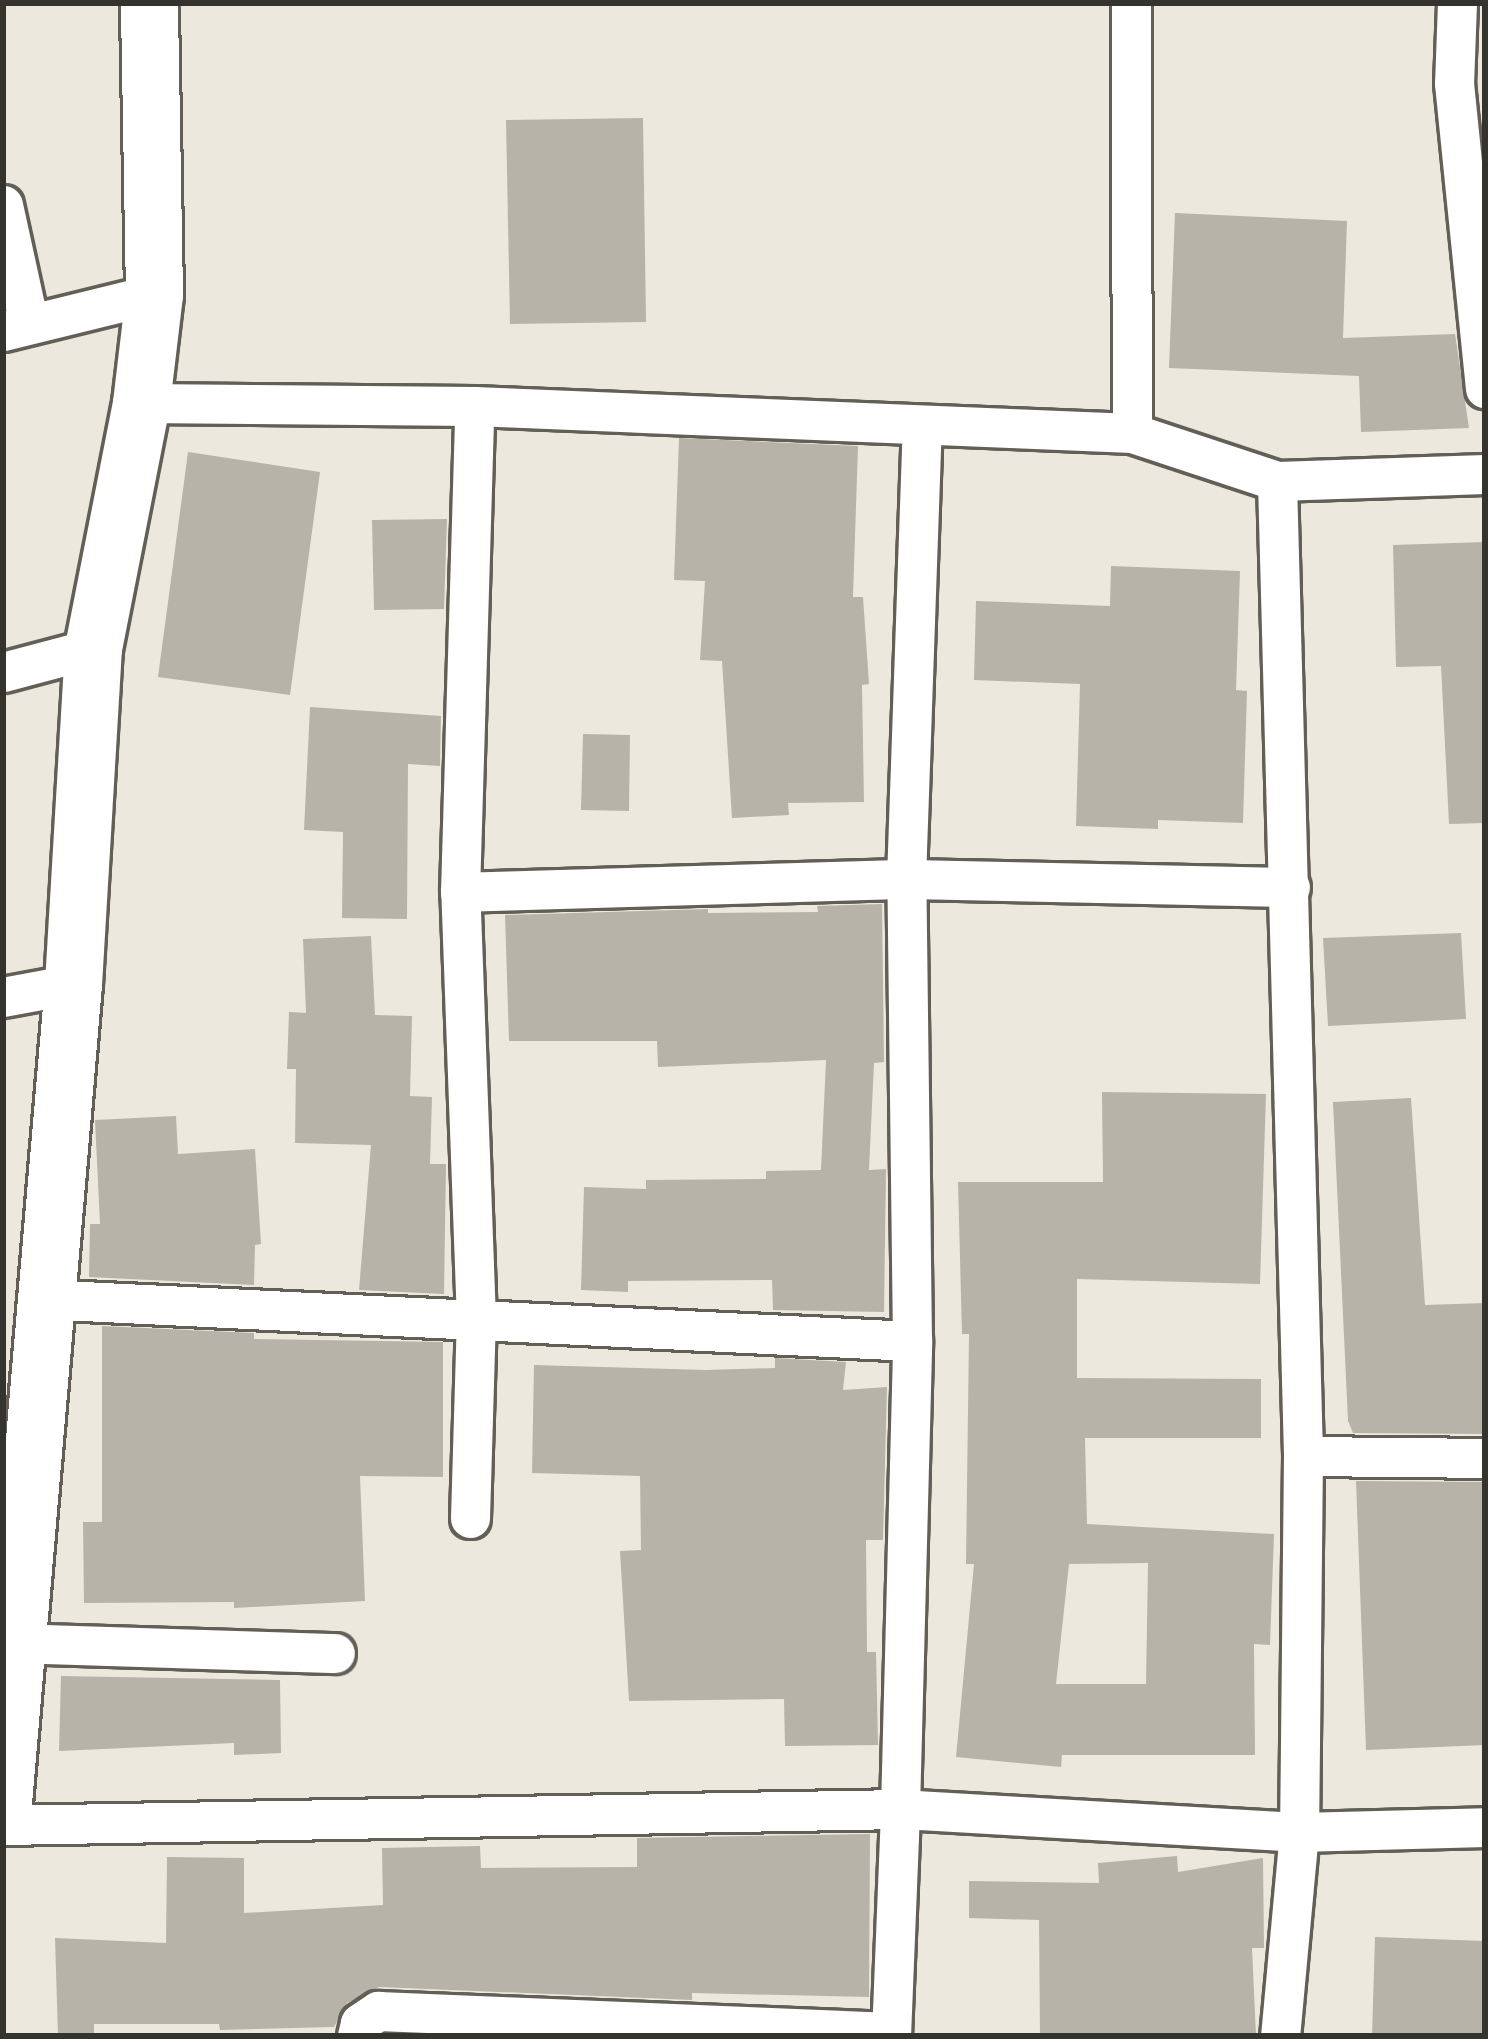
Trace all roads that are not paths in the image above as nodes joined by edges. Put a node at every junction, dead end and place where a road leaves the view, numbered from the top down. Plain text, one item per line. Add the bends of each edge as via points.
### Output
1 (149, 3) edge
2 (1131, 3) edge
3 (1456, 3) edge
4 (1469, 83) edge
5 (3, 205) edge
6 (1480, 292) edge
7 (154, 294) junction
8 (16, 327) edge
9 (1485, 388) edge
10 (141, 403) junction
11 (474, 406) junction
12 (922, 425) junction
13 (1132, 433) junction
14 (1485, 474) edge
15 (1277, 481) junction
16 (93, 648) junction
17 (3, 672) edge
18 (907, 879) junction
19 (1290, 887) junction
20 (460, 892) junction
21 (73, 984) junction
22 (3, 997) edge
23 (42, 1299) junction
24 (476, 1320) junction
25 (912, 1341) junction
26 (1304, 1456) junction
27 (1485, 1458) edge
28 (470, 1517) dead end
29 (15, 1643) junction
30 (335, 1653) dead end
31 (6, 1717) edge
32 (3, 1802) edge
33 (900, 1809) junction
34 (3, 1825) edge
35 (1485, 1827) edge
36 (1299, 1832) junction
37 (891, 2034) edge
38 (357, 2036) edge
39 (1280, 2036) edge

1 - 7 main road
2 - 13 street
3 - 4 street
4 - 6 street
5 - 8 street
6 - 9 street
7 - 8 street
7 - 10 main road
10 - 11 street
10 - 16 main road
11 - 12 street
11 - 20 street
12 - 13 street
12 - 18 street
13 - 15 street
14 - 15 street
15 - 19 street
16 - 17 street
16 - 21 main road
18 - 19 street
18 - 20 street
18 - 25 street
19 - 26 street
20 - 24 street
21 - 22 street
21 - 23 main road
23 - 24 street
23 - 29 main road
24 - 25 street
24 - 28 street
25 - 33 street
26 - 27 street
26 - 36 street
29 - 30 street
29 - 31 main road
31 - 32 main road
33 - 34 street
33 - 36 street
33 - 37 street
35 - 36 street
36 - 39 street
37 - 38 street via 378,2012

